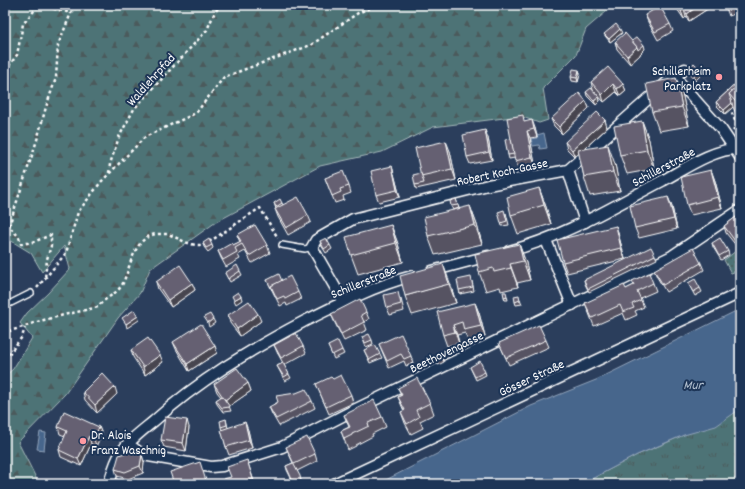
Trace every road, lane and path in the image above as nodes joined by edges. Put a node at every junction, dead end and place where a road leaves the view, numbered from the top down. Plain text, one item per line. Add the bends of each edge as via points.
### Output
1 (6, 5) edge
2 (39, 5) edge
3 (49, 5) edge
4 (79, 5) edge
5 (220, 5) edge
6 (379, 5) edge
7 (401, 5) edge
8 (436, 5) edge
9 (5, 9) edge
10 (71, 13) junction
11 (685, 69) dead end
12 (5, 71) edge
13 (674, 76) junction
14 (735, 103) edge
15 (727, 137) junction
16 (738, 151) edge
17 (568, 170) junction
18 (109, 174) junction
19 (740, 210) edge
20 (5, 219) edge
21 (584, 222) junction
22 (9, 226) junction
23 (546, 240) junction
24 (282, 246) joint
25 (312, 247) junction
26 (45, 279) junction
27 (32, 293) joint
28 (740, 293) edge
29 (343, 301) junction
30 (572, 305) junction
31 (5, 306) edge
32 (5, 325) edge
33 (26, 327) junction
34 (5, 359) edge
35 (128, 444) junction
36 (110, 484) edge
37 (334, 484) edge

1 - 9 path
2 - 12 path via 23,24 17,55
3 - 10 path via 51,8
4 - 10 path
5 - 18 path, Waldlehrpfad via 207,30 134,109 119,136
6 - 18 path via 358,14 311,45 224,77 196,112 145,137
7 - 8 path
10 - 22 path via 58,45 56,78
11 - 13 street, Robert Koch-Gasse
13 - 15 street
13 - 17 street, Robert Koch-Gasse
14 - 15 path via 730,108 737,125
15 - 16 street
16 - 21 street, Schillerstraße via 713,154
17 - 21 street
17 - 25 street, Robert Koch-Gasse via 488,185 353,219 316,240
18 - 26 path via 78,212 66,253
19 - 30 street, Beethovengasse via 672,256
20 - 22 path via 10,222
21 - 23 street, Schillerstraße
22 - 26 path via 19,237 21,244 51,235
23 - 29 street, Schillerstraße via 400,280
23 - 30 street
24 - 25 lane via 305,249
24 - 33 path via 260,208 200,246 167,234 151,234 140,243 123,284 98,307
25 - 29 street
26 - 27 path
27 - 31 lane
28 - 37 street, Gösser Straße
29 - 35 street, Schillerstraße via 230,364 170,407
30 - 35 street, Beethovengasse via 363,405 282,448 222,466 210,466 143,455
32 - 33 path via 10,331
33 - 34 path via 22,337
35 - 36 street, Schillerstraße via 120,454

